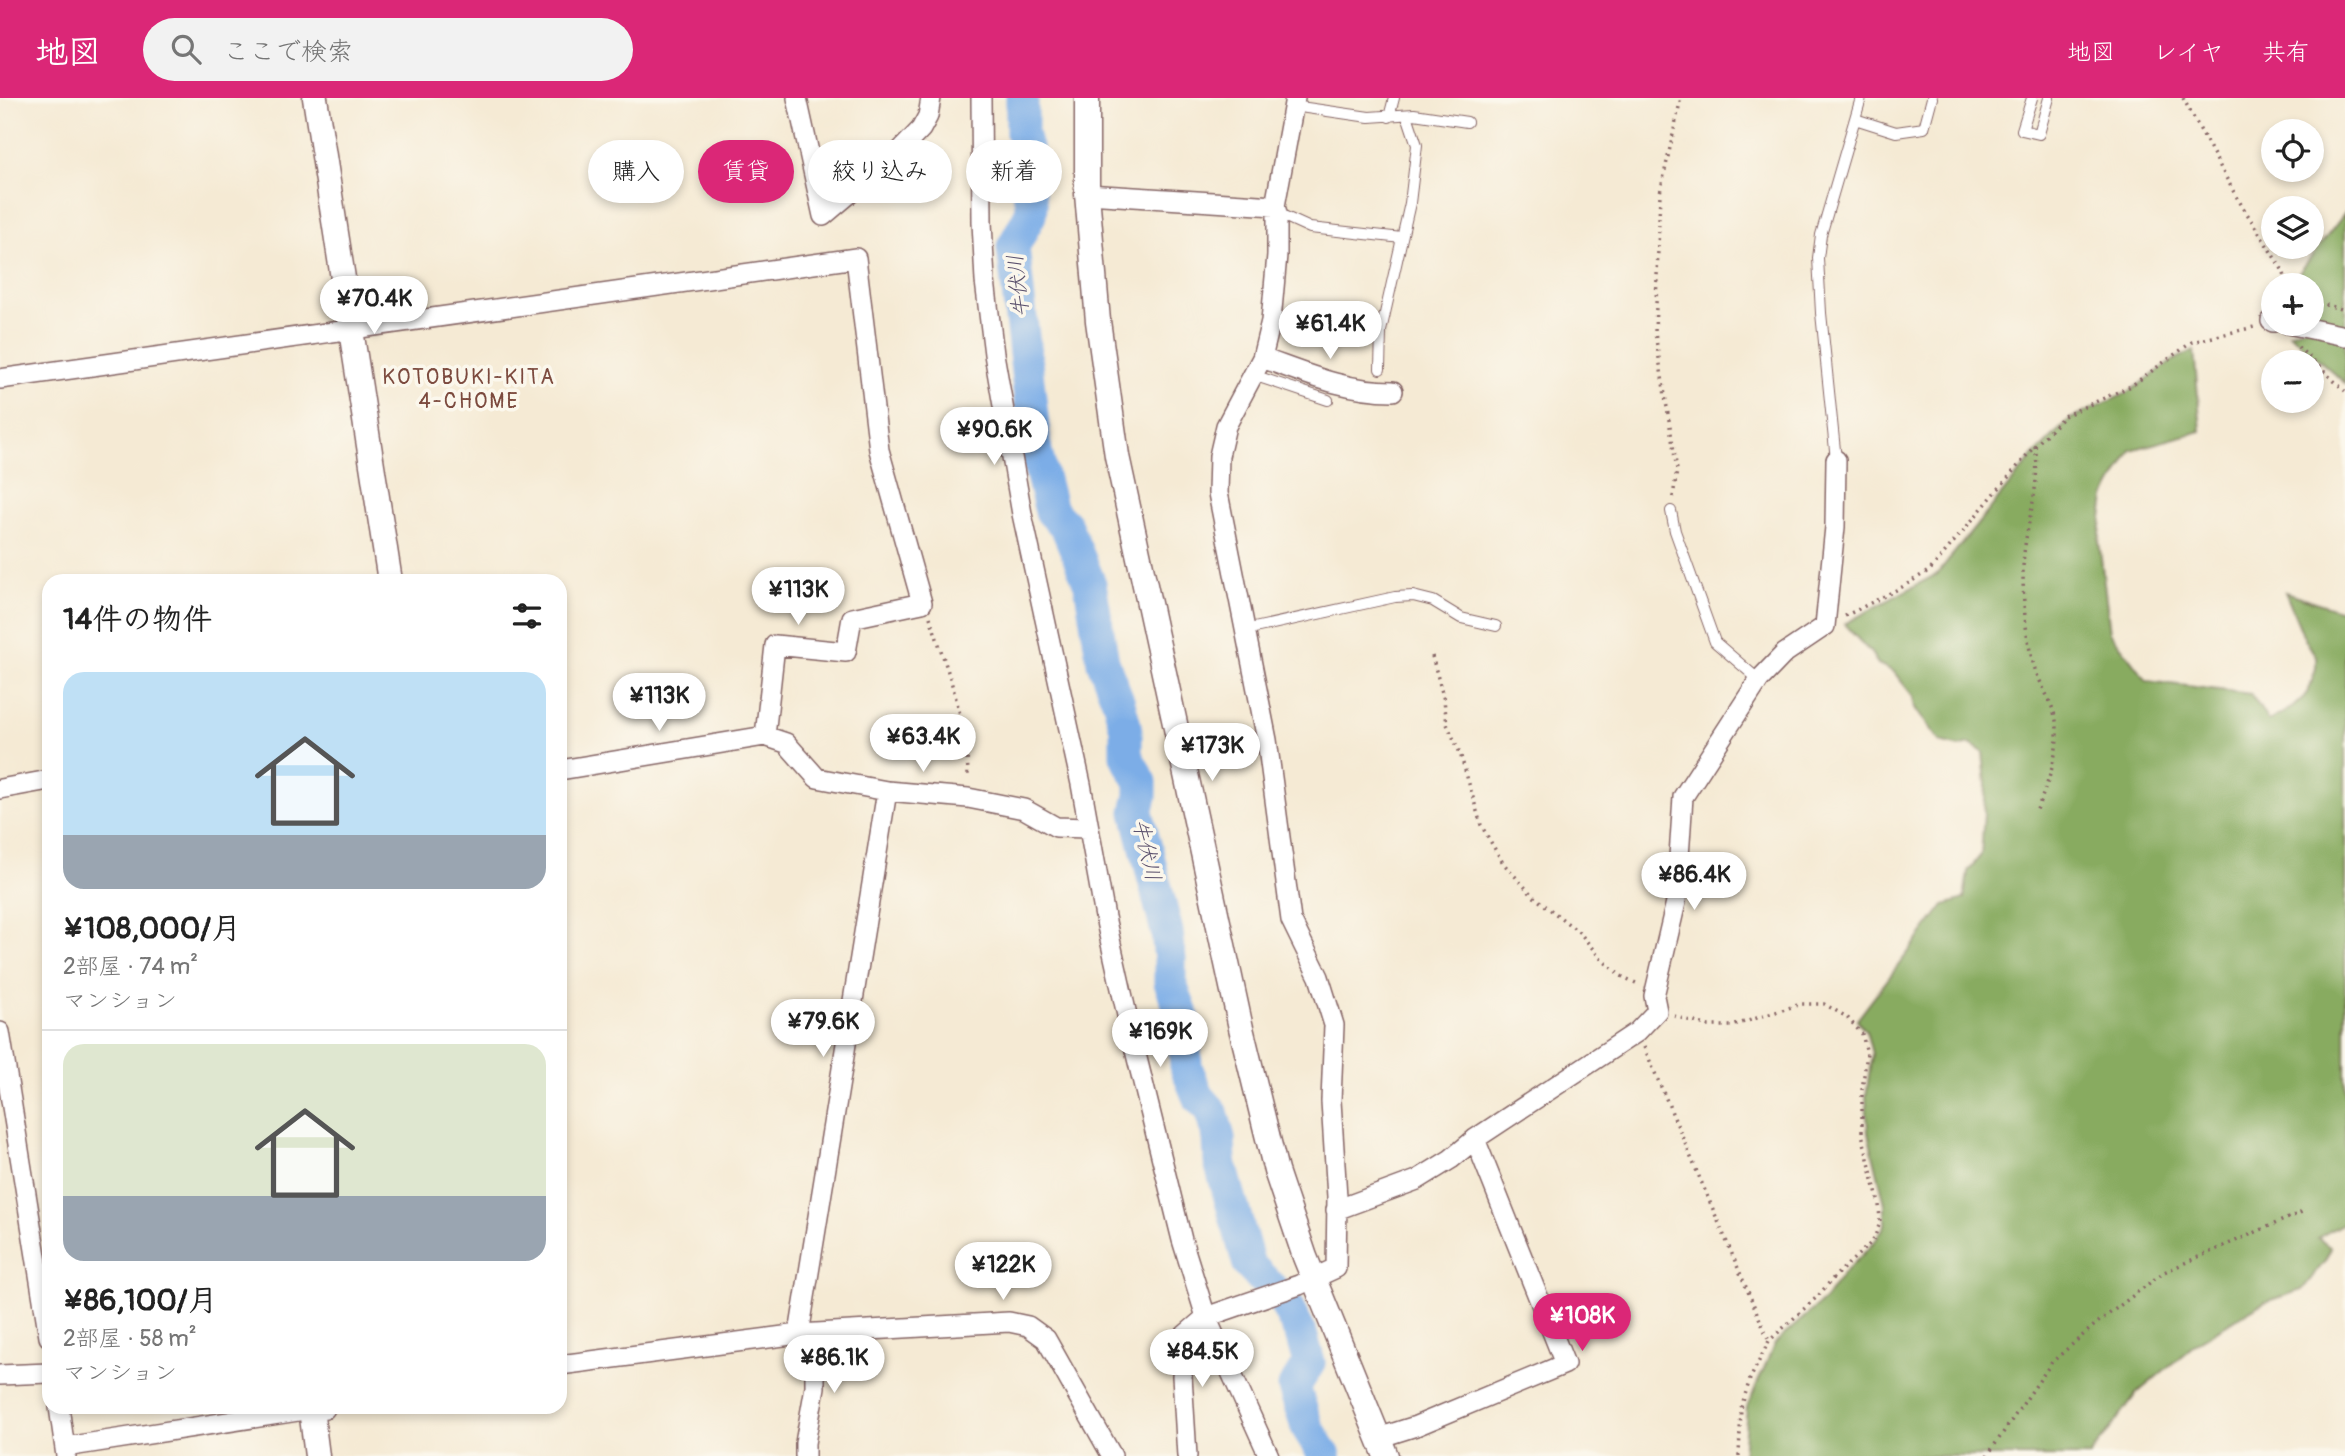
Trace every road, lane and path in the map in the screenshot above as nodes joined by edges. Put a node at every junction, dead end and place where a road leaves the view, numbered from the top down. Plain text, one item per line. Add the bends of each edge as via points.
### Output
1 (315, 98) edge
2 (797, 98) edge
3 (931, 98) edge
4 (981, 98) edge
5 (1087, 98) edge
6 (1394, 98) edge
7 (1681, 98) edge
8 (1861, 98) edge
9 (1932, 98) edge
10 (2032, 98) edge
11 (2049, 98) edge
12 (2183, 98) edge
13 (1294, 102) edge
14 (1407, 115) junction
15 (1389, 117) junction
16 (1855, 119) junction
17 (1467, 122) dead end
18 (1087, 194) junction
19 (1276, 209) junction
20 (1402, 237) junction
21 (2284, 273) edge
22 (2324, 304) edge
23 (2345, 310) edge
24 (350, 329) junction
25 (2261, 330) edge
26 (2324, 333) edge
27 (2290, 336) edge
28 (2345, 336) edge
29 (1257, 366) junction
30 (1380, 369) dead end
31 (0, 379) edge
32 (1393, 391) dead end
33 (2345, 391) edge
34 (1328, 400) dead end
35 (2035, 445) junction
36 (1836, 460) joint
37 (1671, 511) joint
38 (389, 574) edge
39 (922, 603) junction
40 (1496, 626) dead end
41 (1825, 626) junction
42 (1245, 630) junction
43 (1432, 656) dead end
44 (1759, 680) junction
45 (765, 736) junction
46 (567, 769) edge
47 (42, 781) edge
48 (0, 789) edge
49 (887, 791) junction
50 (968, 798) junction
51 (2036, 812) dead end
52 (1087, 828) junction
53 (1656, 1004) junction
54 (0, 1032) edge
55 (1637, 1032) junction
56 (1475, 1139) junction
57 (1336, 1210) junction
58 (2302, 1212) dead end
59 (1306, 1282) junction
60 (42, 1293) edge
61 (1214, 1315) junction
62 (807, 1334) junction
63 (1769, 1341) junction
64 (567, 1364) edge
65 (42, 1373) edge
66 (0, 1375) edge
67 (61, 1414) edge
68 (283, 1414) edge
69 (317, 1414) edge
70 (1382, 1447) edge
71 (66, 1452) edge
72 (317, 1456) edge
73 (805, 1456) edge
74 (1112, 1456) edge
75 (1187, 1456) edge
76 (1269, 1456) edge
77 (1739, 1456) edge
78 (1987, 1456) edge

1 - 24 street
2 - 3 street via 823,216 921,129
4 - 52 street via 982,222 994,354
5 - 18 street
6 - 15 lane
7 - 37 path via 1660,193 1655,333 1677,470
8 - 16 lane
9 - 16 lane via 1924,128 1896,132
10 - 11 lane via 2022,130 2039,134
12 - 21 path
13 - 15 lane
13 - 19 street
14 - 15 lane
14 - 17 lane
14 - 20 lane via 1417,145
16 - 36 lane via 1818,258
18 - 19 street
18 - 59 street via 1098,321 1117,456 1241,1028
19 - 20 lane via 1310,228
19 - 29 street via 1271,321
20 - 30 lane via 1381,331
22 - 23 path
24 - 31 street
24 - 38 street
24 - 39 street via 856,258 879,450
25 - 35 path via 2192,342 2131,386 2064,416
26 - 28 street
27 - 33 path
29 - 32 street via 1341,387
29 - 34 lane
29 - 42 street via 1226,426 1219,456 1218,493
35 - 41 path via 1930,570
35 - 51 path via 2038,481 2024,558 2025,615 2035,670 2057,726 2057,750
36 - 41 street
37 - 44 lane via 1715,642
39 - 45 street via 852,618 846,652 775,645
39 - 50 path via 960,711
40 - 42 lane via 1461,618 1433,601 1413,596
41 - 44 street via 1785,653
42 - 57 street via 1267,740 1291,920 1320,977 1334,1025 1331,1101
43 - 53 path via 1447,724 1461,753 1481,825 1503,863 1533,896 1580,933 1601,959
44 - 53 street via 1683,797 1676,901
45 - 46 street
45 - 49 street via 786,743 817,778
47 - 48 street
49 - 50 street
49 - 62 street
50 - 52 street via 1024,809 1056,827
52 - 61 street via 1182,1240
53 - 55 street
53 - 63 path via 1709,1026 1732,1026 1801,1004 1824,1004 1847,1017 1862,1034 1867,1053 1862,1134 1880,1223 1872,1241
54 - 60 street
55 - 56 street
55 - 63 path
56 - 57 street via 1417,1180
56 - 70 street via 1565,1364 1416,1426
57 - 59 street via 1336,1268
58 - 78 path via 2164,1272 2097,1323 2052,1362
59 - 61 street
59 - 70 street
61 - 75 street via 1185,1335 1182,1376
61 - 76 street
62 - 64 street
62 - 73 street via 815,1387
62 - 74 street via 1009,1322 1028,1326 1046,1339
63 - 77 path via 1741,1408
65 - 66 street
67 - 71 street
68 - 71 street
69 - 72 street

